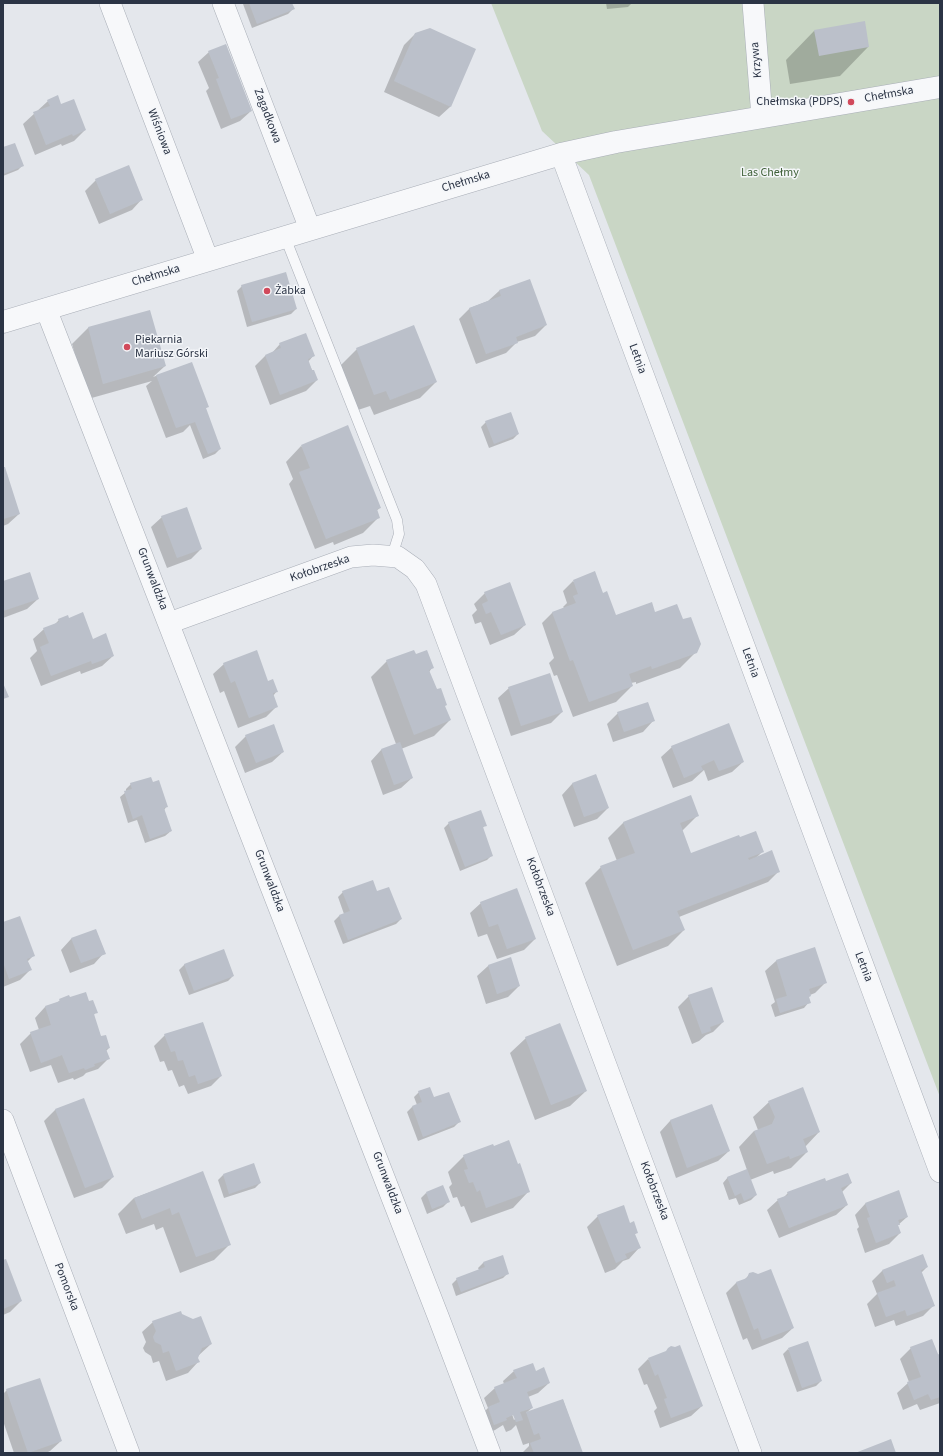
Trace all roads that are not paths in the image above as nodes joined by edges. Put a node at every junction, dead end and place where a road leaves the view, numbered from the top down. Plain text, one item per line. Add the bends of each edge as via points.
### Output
1 (110, 3) edge
2 (223, 3) edge
3 (753, 3) edge
4 (940, 87) edge
5 (762, 117) junction
6 (561, 154) junction
7 (310, 229) junction
8 (285, 237) junction
9 (208, 260) junction
10 (46, 309) junction
11 (3, 322) edge
12 (392, 556) junction
13 (169, 623) junction
14 (3, 1120) edge
15 (940, 1172) edge
16 (129, 1453) edge
17 (490, 1453) edge
18 (751, 1453) edge

1 - 9 street, Wiśniowa
2 - 7 street, Zagadkowa
3 - 5 street, Krzywa
4 - 5 street, Chełmska
5 - 6 street, Chełmska
6 - 7 street, Chełmska
6 - 15 street, Letnia
7 - 8 street, Chełmska
8 - 9 street, Chełmska
8 - 12 lane via 397,520 399,534
9 - 10 street, Chełmska
10 - 11 street, Chełmska
10 - 13 street, Grunwaldzka
12 - 13 street, Kołobrzeska via 351,557
12 - 18 street, Kołobrzeska via 398,557 415,569 426,584
13 - 17 street, Grunwaldzka
14 - 16 street, Pomorska

